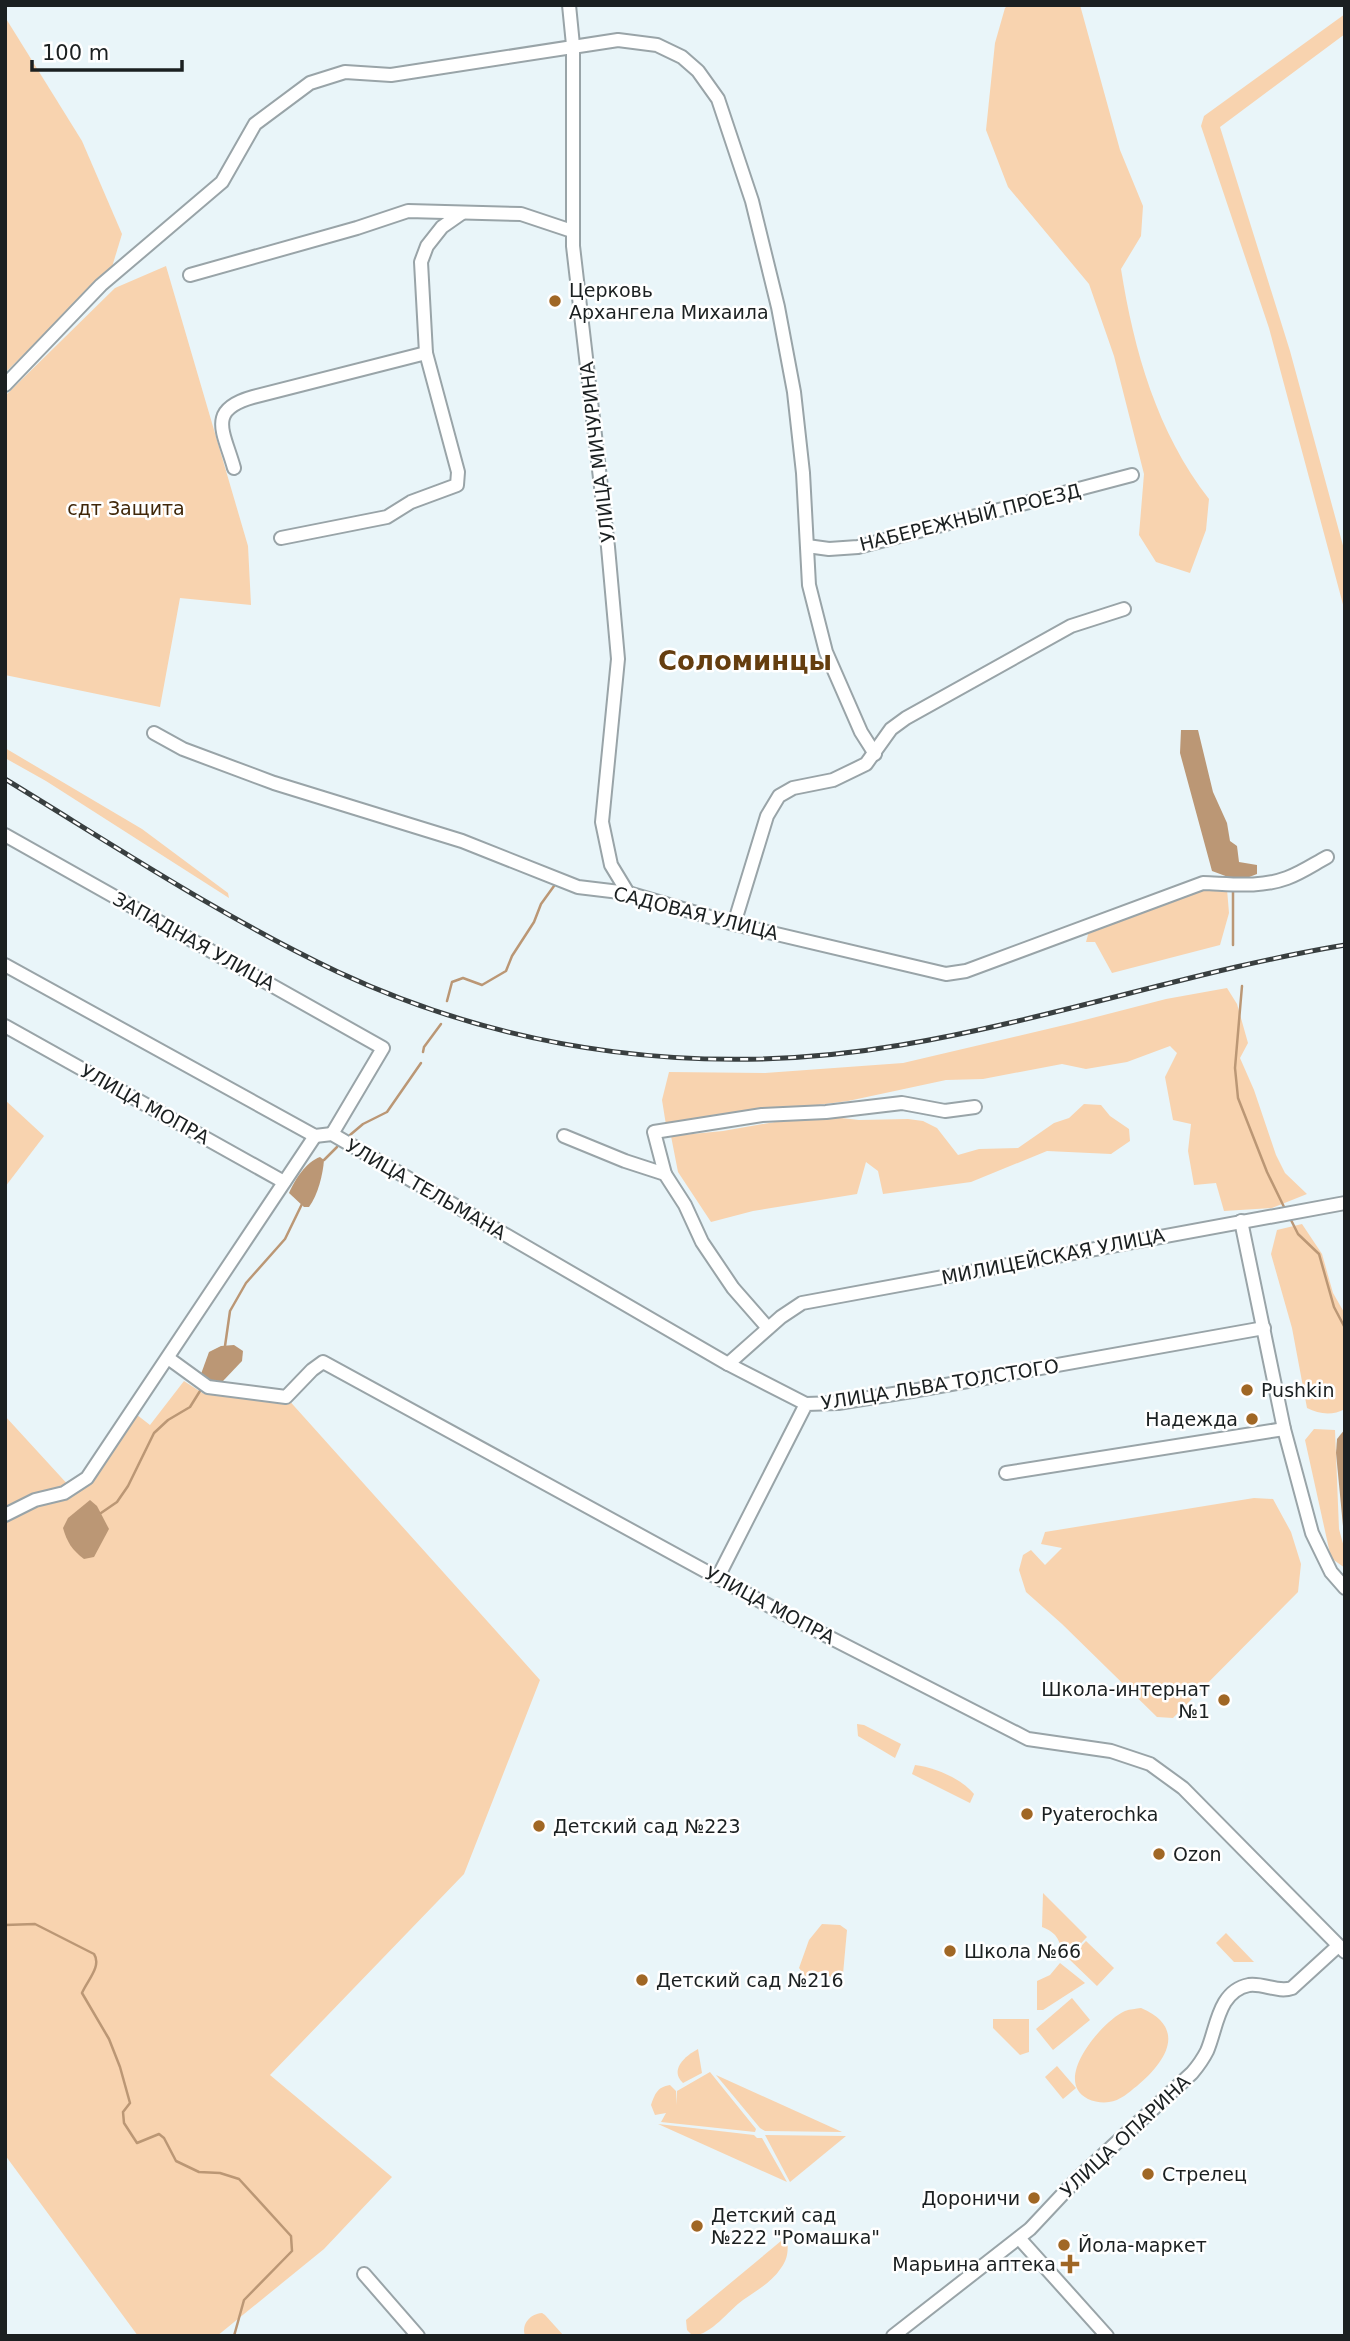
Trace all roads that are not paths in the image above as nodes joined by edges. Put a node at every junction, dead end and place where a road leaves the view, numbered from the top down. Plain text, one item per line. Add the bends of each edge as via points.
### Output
1 (569, 5) edge
2 (573, 45) junction
3 (462, 213) junction
4 (572, 231) junction
5 (190, 275) dead end
6 (426, 353) junction
7 (5, 385) edge
8 (234, 468) dead end
9 (1132, 475) dead end
10 (281, 538) dead end
11 (807, 546) junction
12 (1124, 609) dead end
13 (154, 733) dead end
14 (875, 754) junction
15 (5, 835) edge
16 (1327, 857) dead end
17 (628, 893) junction
18 (734, 924) junction
19 (5, 965) edge
20 (5, 1026) edge
21 (975, 1107) dead end
22 (332, 1134) junction
23 (315, 1136) junction
24 (564, 1136) dead end
25 (665, 1174) junction
26 (284, 1182) junction
27 (1345, 1203) edge
28 (1241, 1221) junction
29 (768, 1328) junction
30 (1264, 1328) junction
31 (168, 1357) junction
32 (728, 1364) junction
33 (806, 1405) junction
34 (1284, 1429) junction
35 (1006, 1473) dead end
36 (5, 1515) edge
37 (718, 1577) junction
38 (1345, 1588) edge
39 (1342, 1949) edge
40 (1019, 2238) junction
41 (364, 2274) dead end
42 (416, 2334) edge
43 (893, 2336) edge
44 (1107, 2336) edge

1 - 2 street, УЛИЦА МИЧУРИНА
2 - 4 street, УЛИЦА МИЧУРИНА
2 - 7 street via 391,75 345,72 310,83 254,124 222,182 101,285
2 - 11 street via 618,40 657,45 698,71 718,99 752,201 778,307 794,392
3 - 4 street via 521,214
3 - 5 street via 408,211
3 - 6 street via 442,227 421,262
4 - 17 street, УЛИЦА МИЧУРИНА via 618,659 602,822 611,865
6 - 8 street via 230,405 221,422
6 - 10 street via 458,472 457,485 411,502 387,517
9 - 11 street, НАБЕРЕЖНЫЙ ПРОЕЗД via 858,547
11 - 14 street via 809,585 826,652
12 - 14 street via 1071,626 906,718 891,729
13 - 17 street, САДОВАЯ УЛИЦА via 183,749 274,783 461,841 578,887
14 - 18 street via 866,764 833,780 793,788 779,796 767,816
15 - 22 street, ЗАПАДНАЯ УЛИЦА via 383,1048
16 - 18 street, САДОВАЯ УЛИЦА via 1288,878 1239,886 1203,883 966,971 946,974
17 - 18 street, САДОВАЯ УЛИЦА
19 - 23 street
20 - 26 street, УЛИЦА МОПРА
21 - 25 street via 945,1111 902,1102 762,1115 654,1132
22 - 23 street, УЛИЦА ТЕЛЬМАНА
22 - 32 street, УЛИЦА ТЕЛЬМАНА
23 - 26 street
24 - 25 street
25 - 29 street via 708,1251
26 - 31 street
27 - 28 street, МИЛИЦЕЙСКАЯ УЛИЦА
28 - 29 street, МИЛИЦЕЙСКАЯ УЛИЦА via 802,1303
28 - 30 street
29 - 32 street, МИЛИЦЕЙСКАЯ УЛИЦА
30 - 33 street, УЛИЦА ЛЬВА ТОЛСТОГО via 863,1399
30 - 34 street
31 - 36 street via 87,1478 64,1493 35,1500
31 - 37 street, УЛИЦА МОПРА via 208,1387 285,1397 323,1363
32 - 33 street, УЛИЦА ТЕЛЬМАНА
33 - 37 street, УЛИЦА ЛЬВА ТОЛСТОГО
34 - 35 street
34 - 38 street via 1312,1533 1331,1572
37 - 39 street, УЛИЦА МОПРА via 1028,1739 1111,1751 1150,1764 1183,1788
39 - 40 street, УЛИЦА ОПАРИНА via 1292,1989 1251,1985 1230,1998 1218,2015 1198,2066
40 - 43 street, УЛИЦА ОПАРИНА
40 - 44 street
41 - 42 street

